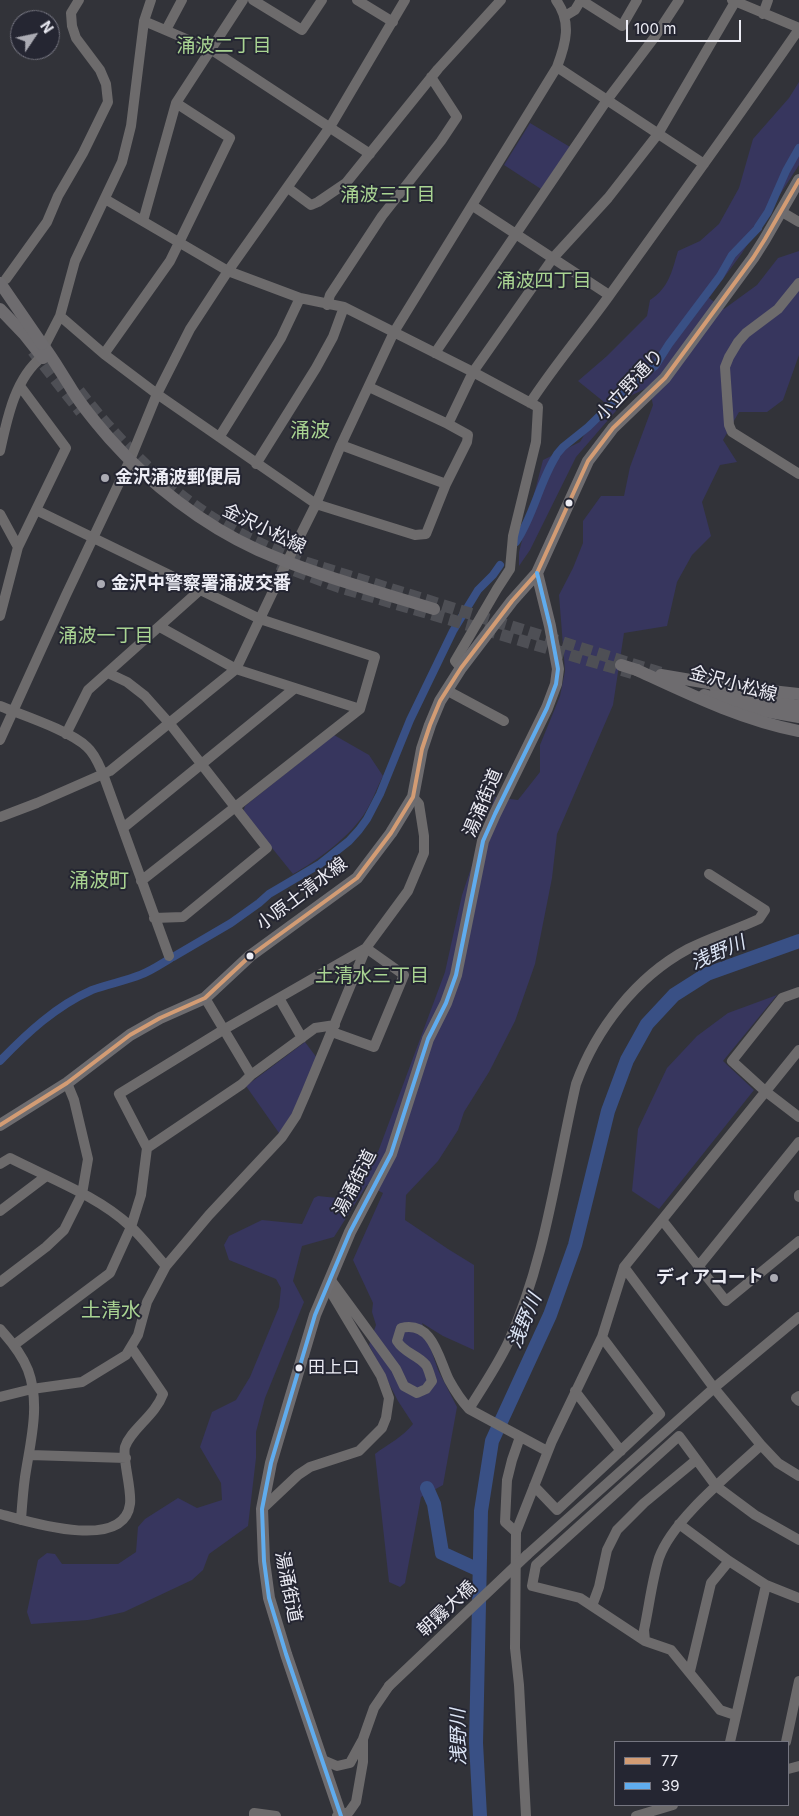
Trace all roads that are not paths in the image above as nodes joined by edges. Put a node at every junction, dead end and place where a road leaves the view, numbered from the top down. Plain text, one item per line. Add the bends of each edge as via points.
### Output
1 (79, 0) edge
2 (151, 0) edge
3 (182, 0) edge
4 (243, 0) edge
5 (253, 0) edge
6 (322, 0) edge
7 (357, 0) edge
8 (405, 0) edge
9 (501, 0) edge
10 (556, 0) edge
11 (581, 0) edge
12 (637, 0) edge
13 (679, 0) edge
14 (768, 0) edge
15 (736, 1) edge
16 (763, 14) junction
17 (565, 16) junction
18 (144, 21) junction
19 (393, 22) junction
20 (799, 28) edge
21 (166, 30) junction
22 (212, 50) junction
23 (557, 67) junction
24 (431, 77) junction
25 (607, 100) junction
26 (176, 103) junction
27 (330, 127) junction
28 (658, 134) junction
29 (370, 154) junction
30 (704, 164) junction
31 (799, 180) edge
32 (288, 188) junction
33 (105, 199) junction
34 (473, 206) junction
35 (782, 212) junction
36 (142, 221) junction
37 (799, 222) edge
38 (516, 234) junction
39 (179, 244) junction
40 (553, 258) junction
41 (228, 272) junction
42 (799, 283) edge
43 (2, 284) edge
44 (609, 295) junction
45 (300, 298) junction
46 (327, 305) junction
47 (344, 308) junction
48 (6, 313) edge
49 (60, 316) junction
50 (394, 332) junction
51 (42, 350) junction
52 (435, 353) junction
53 (104, 354) junction
54 (473, 372) junction
55 (20, 386) junction
56 (369, 387) junction
57 (157, 394) junction
58 (530, 403) junction
59 (448, 424) junction
60 (220, 436) junction
61 (341, 445) junction
62 (0, 451) edge
63 (130, 460) junction
64 (256, 464) junction
65 (799, 474) edge
66 (446, 484) junction
67 (316, 504) junction
68 (36, 510) junction
69 (0, 514) edge
70 (93, 537) junction
71 (18, 547) junction
72 (287, 562) junction
73 (537, 573) junction
74 (200, 590) junction
75 (434, 609) dead end
76 (0, 616) edge
77 (260, 619) junction
78 (160, 627) junction
79 (621, 665) tunnel mouth
80 (461, 668) junction
81 (236, 669) junction
82 (637, 670) junction
83 (108, 673) junction
84 (295, 688) junction
85 (448, 691) junction
86 (799, 694) edge
87 (0, 706) edge
88 (799, 706) edge
89 (360, 709) junction
90 (13, 712) junction
91 (799, 717) edge
92 (504, 721) dead end
93 (170, 724) junction
94 (799, 731) edge
95 (66, 734) junction
96 (0, 740) edge
97 (202, 765) junction
98 (104, 774) junction
99 (414, 797) junction
100 (235, 808) junction
101 (0, 817) edge
102 (123, 828) junction
103 (709, 874) dead end
104 (141, 881) junction
105 (154, 918) junction
106 (366, 948) junction
107 (169, 956) dead end
108 (799, 992) edge
109 (205, 998) junction
110 (279, 998) junction
111 (333, 1028) junction
112 (223, 1030) junction
113 (302, 1038) junction
114 (799, 1050) edge
115 (251, 1075) junction
116 (67, 1083) junction
117 (765, 1091) junction
118 (799, 1117) edge
119 (0, 1125) edge
120 (799, 1142) edge
121 (147, 1148) junction
122 (0, 1164) edge
123 (45, 1176) junction
124 (82, 1194) junction
125 (0, 1211) edge
126 (662, 1220) junction
127 (130, 1226) junction
128 (799, 1241) edge
129 (166, 1266) junction
130 (624, 1267) junction
131 (698, 1267) junction
132 (0, 1282) edge
133 (329, 1283) junction
134 (799, 1317) edge
135 (0, 1329) edge
136 (602, 1337) junction
137 (14, 1345) junction
138 (131, 1347) junction
139 (714, 1388) junction
140 (32, 1389) junction
141 (575, 1392) junction
142 (799, 1396) edge
143 (0, 1397) edge
144 (799, 1401) edge
145 (473, 1412) junction
146 (519, 1436) junction
147 (761, 1445) junction
148 (547, 1451) junction
149 (621, 1451) junction
150 (30, 1455) junction
151 (126, 1458) junction
152 (696, 1460) junction
153 (799, 1476) edge
154 (534, 1486) junction
155 (716, 1486) junction
156 (262, 1509) junction
157 (0, 1514) edge
158 (21, 1520) junction
159 (679, 1524) junction
160 (516, 1532) junction
161 (799, 1540) edge
162 (729, 1562) junction
163 (766, 1585) junction
164 (799, 1598) edge
165 (592, 1606) junction
166 (645, 1640) junction
167 (690, 1671) junction
168 (799, 1681) edge
169 (735, 1715) junction
170 (363, 1739) junction
171 (730, 1741) edge
172 (786, 1741) edge
173 (323, 1760) junction
174 (671, 1806) edge
175 (254, 1816) edge
176 (276, 1816) edge
177 (340, 1816) edge
178 (526, 1816) edge
179 (636, 1816) edge

1 - 43 street via 71,13 72,26 76,38 100,70 108,102 47,222
2 - 18 street
3 - 21 street
4 - 22 street
5 - 6 street via 302,30
7 - 19 street
8 - 19 street
9 - 24 street
10 - 17 street
11 - 12 street via 622,26
11 - 17 street via 575,10
13 - 25 street
14 - 16 street
15 - 16 street
15 - 28 street
16 - 20 street
17 - 23 street via 567,34
18 - 21 street
18 - 33 street via 131,126 122,162
19 - 27 street
20 - 30 street
21 - 22 street
22 - 26 street
22 - 27 street
23 - 25 street
23 - 34 street
24 - 29 street
24 - 46 street via 457,117 382,216 330,295
25 - 28 street
25 - 38 street
26 - 36 street
26 - 39 street via 230,138
27 - 29 street
27 - 32 street
28 - 30 street
28 - 40 street via 608,198
29 - 32 street via 346,183 311,205
30 - 44 street
31 - 35 main road, 小立野通り
32 - 41 street
33 - 36 street
33 - 49 street via 75,261
34 - 38 street
34 - 50 street
35 - 37 street
35 - 73 main road, 小立野通り via 753,258 665,378 612,428 588,461
36 - 39 street
38 - 40 street
38 - 52 street
39 - 41 street
39 - 53 street
40 - 44 street
40 - 54 street
41 - 45 street
41 - 57 street via 190,329
42 - 65 street via 778,309 738,342 725,367 732,432
43 - 48 main road
43 - 51 main road, bridge
44 - 58 street
45 - 46 street
45 - 60 street via 281,338
46 - 47 street
47 - 50 street
47 - 64 street via 334,337
48 - 51 main road
49 - 51 street
49 - 53 street
50 - 52 street
50 - 56 street
51 - 55 street
51 - 63 main road, 金沢小松線 via 56,376 69,385
52 - 54 street
53 - 57 street
54 - 58 street
54 - 59 street
55 - 62 street via 7,417
55 - 68 street via 66,448
56 - 59 street
56 - 61 street
57 - 60 street
57 - 63 street
58 - 80 street via 538,407 536,442 513,536 510,569 455,661
59 - 66 street via 468,435
60 - 64 street
61 - 66 street
61 - 67 street
63 - 70 street
63 - 72 main road, 金沢小松線 via 212,525 257,550
64 - 67 street
66 - 67 street via 426,534 421,535
67 - 72 street
68 - 70 street
68 - 71 street
69 - 71 street
70 - 74 street
70 - 90 street
71 - 76 street
72 - 75 main road, 金沢小松線
72 - 77 street
73 - 80 main road, 小原土清水線
73 - 133 main road, 湯涌街道 via 558,669 556,684 483,841 456,975 428,1039 391,1154 350,1232
74 - 77 street
74 - 78 street
77 - 81 street
77 - 89 street via 375,656
78 - 81 street
78 - 83 street
79 - 82 main road
80 - 85 main road, 小原土清水線
81 - 84 street
81 - 93 street
82 - 86 main road, bridge via 726,686
82 - 94 main road, bridge via 739,715
83 - 93 street via 145,696
83 - 95 street via 88,690
84 - 89 street
84 - 97 street
85 - 92 street
85 - 99 main road, 小原土清水線 via 440,701 422,748
87 - 90 street
88 - 91 main road, 金沢小松線 via 660,677 742,707
89 - 100 street
90 - 95 street
90 - 96 street
93 - 97 street
93 - 98 street
95 - 98 street via 87,747
97 - 100 street
97 - 102 street
98 - 101 street
98 - 102 street
99 - 106 street via 420,804 424,852 408,891
99 - 109 main road, 小原土清水線 via 357,878 250,956
100 - 104 street
100 - 105 street via 267,848 183,917
102 - 104 street
103 - 145 street via 765,910 759,919 688,950 656,970 619,1008 597,1038 576,1084 540,1251 526,1298 508,1344
104 - 105 street
105 - 107 street
106 - 110 street
106 - 111 street
106 - 111 street via 404,975 374,1047
108 - 117 street via 782,998 732,1061
109 - 112 street
109 - 116 main road, 小原土清水線 via 130,1035
110 - 112 street
110 - 113 street
111 - 113 street via 315,1028
111 - 129 street via 296,1116 282,1137
112 - 115 street
112 - 121 street via 119,1094
113 - 115 street
114 - 117 street
115 - 121 street
116 - 119 main road, 小原土清水線
116 - 124 street via 88,1159
117 - 118 street
117 - 126 street
120 - 131 street
121 - 127 street via 141,1195
122 - 123 street via 10,1158
123 - 124 street
123 - 125 street
124 - 127 street
124 - 132 street via 64,1230
126 - 130 street
126 - 131 street
127 - 129 street
127 - 137 street via 110,1273
128 - 131 street via 726,1301
129 - 138 street via 147,1302 138,1335
130 - 136 street
130 - 139 street
133 - 145 street via 396,1368 404,1386 417,1393 432,1381 427,1367 403,1350 397,1341 402,1328 409,1326 420,1329 430,1338 460,1400
133 - 156 main road, 湯涌街道 via 315,1315 271,1462
133 - 156 street via 381,1376 389,1398 386,1418 382,1428 359,1451 310,1467
134 - 139 street, 朝霧大橋
135 - 137 street
136 - 141 street
136 - 149 street via 660,1414
137 - 140 street via 28,1370
138 - 140 street via 126,1355 82,1382
138 - 151 street via 163,1394 160,1403 129,1439 125,1448
139 - 147 street
139 - 170 street, 朝霧大橋, bridge via 527,1555 389,1686 374,1708
140 - 143 street
140 - 150 street via 34,1415
141 - 148 street
141 - 149 street
142 - 144 street via 796,1398
145 - 146 street
146 - 148 street
146 - 160 street via 507,1480 505,1514 505,1522
147 - 153 street via 778,1463
147 - 155 street
148 - 154 street
149 - 154 street via 557,1510
150 - 151 street
150 - 158 street
151 - 158 street via 130,1501 123,1520 105,1530 83,1530
152 - 155 street
152 - 165 street via 617,1530 607,1550
152 - 165 street via 679,1436 536,1565 532,1586 580,1598
154 - 160 street
155 - 159 street
155 - 161 street via 755,1515
156 - 173 main road, 湯涌街道 via 269,1598
157 - 158 street
159 - 162 street
159 - 166 street via 659,1558 644,1630
160 - 178 street via 515,1648
162 - 163 street
162 - 167 street via 711,1583
163 - 164 street
163 - 169 street
165 - 166 street
166 - 167 street via 671,1650
167 - 169 street via 720,1710
168 - 172 street
169 - 171 street
170 - 173 street via 350,1763 337,1766
170 - 177 street via 363,1762 356,1802 350,1812
173 - 177 main road, 湯涌街道
174 - 179 street
175 - 176 street via 254,1813

